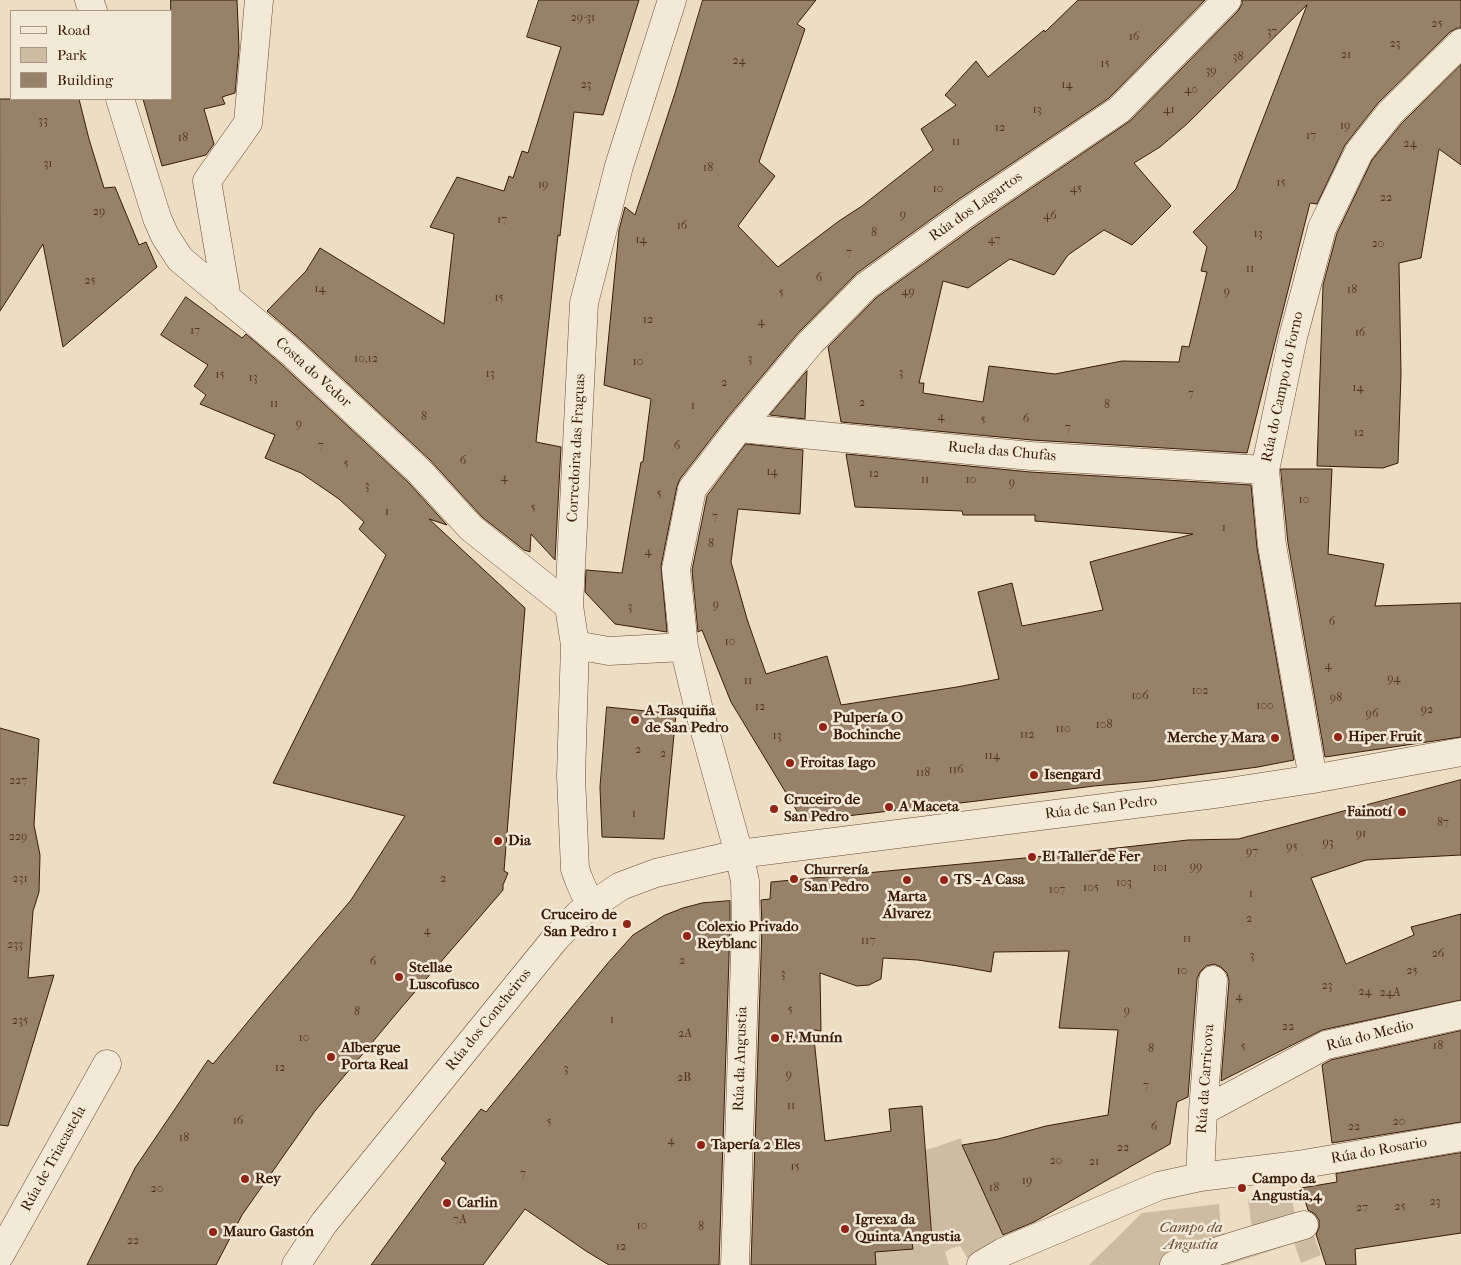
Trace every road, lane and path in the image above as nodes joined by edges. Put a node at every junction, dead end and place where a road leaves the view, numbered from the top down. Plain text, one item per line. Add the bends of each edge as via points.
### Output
1 (259, 0) edge
2 (672, 0) edge
3 (1227, 0) edge
4 (1461, 43) edge
5 (120, 100) edge
6 (227, 299) junction
7 (739, 428) junction
8 (1265, 470) junction
9 (569, 606) junction
10 (575, 645) junction
11 (684, 647) junction
12 (1461, 752) edge
13 (1314, 779) junction
14 (739, 854) junction
15 (590, 905) junction
16 (1213, 980) dead end
17 (1461, 1015) edge
18 (108, 1064) dead end
19 (1204, 1111) junction
20 (1461, 1137) edge
21 (1200, 1177) junction
22 (1304, 1226) dead end
23 (0, 1255) edge
24 (296, 1265) edge
25 (735, 1265) edge
26 (981, 1265) edge
27 (1174, 1265) edge

1 - 6 street via 248,123 207,181
2 - 9 street, Corredoira das Fraguas via 618,166 584,303
3 - 7 street, Rúa dos Lagartos via 1119,110 866,286 811,342
4 - 8 street, Rúa do Campo do Forno via 1390,113 1359,152 1322,228 1293,337
5 - 6 street, Costa do Vedor via 165,236 180,259
6 - 9 street, Costa do Vedor via 290,351 419,471 471,528
7 - 8 street, Ruela das Chufas via 1031,456
7 - 11 street, Rúa dos Lagartos via 692,489 676,569
8 - 13 street, Rúa do Campo do Forno via 1272,545
9 - 10 street, Corredoira das Fraguas
10 - 11 street via 608,651
10 - 15 street, Corredoira das Fraguas via 571,776 575,869
11 - 14 street, Rúa da Angustia
12 - 13 street, Rúa de San Pedro
13 - 14 street, Rúa de San Pedro
14 - 15 street, Rúa dos Concheiros via 656,873 621,886
14 - 25 street, Rúa da Angustia via 745,881 746,926
15 - 24 street, Rúa dos Concheiros via 549,946 324,1223
16 - 19 street, Rúa da Carricova
17 - 19 street, Rúa do Medio via 1326,1045
18 - 23 street, Rúa de Triacastela
19 - 21 street, Rúa da Carricova
20 - 21 street, Rúa do Rosario via 1298,1165
21 - 26 street, Rúa do Rosario via 1159,1186 1004,1252
22 - 27 street

